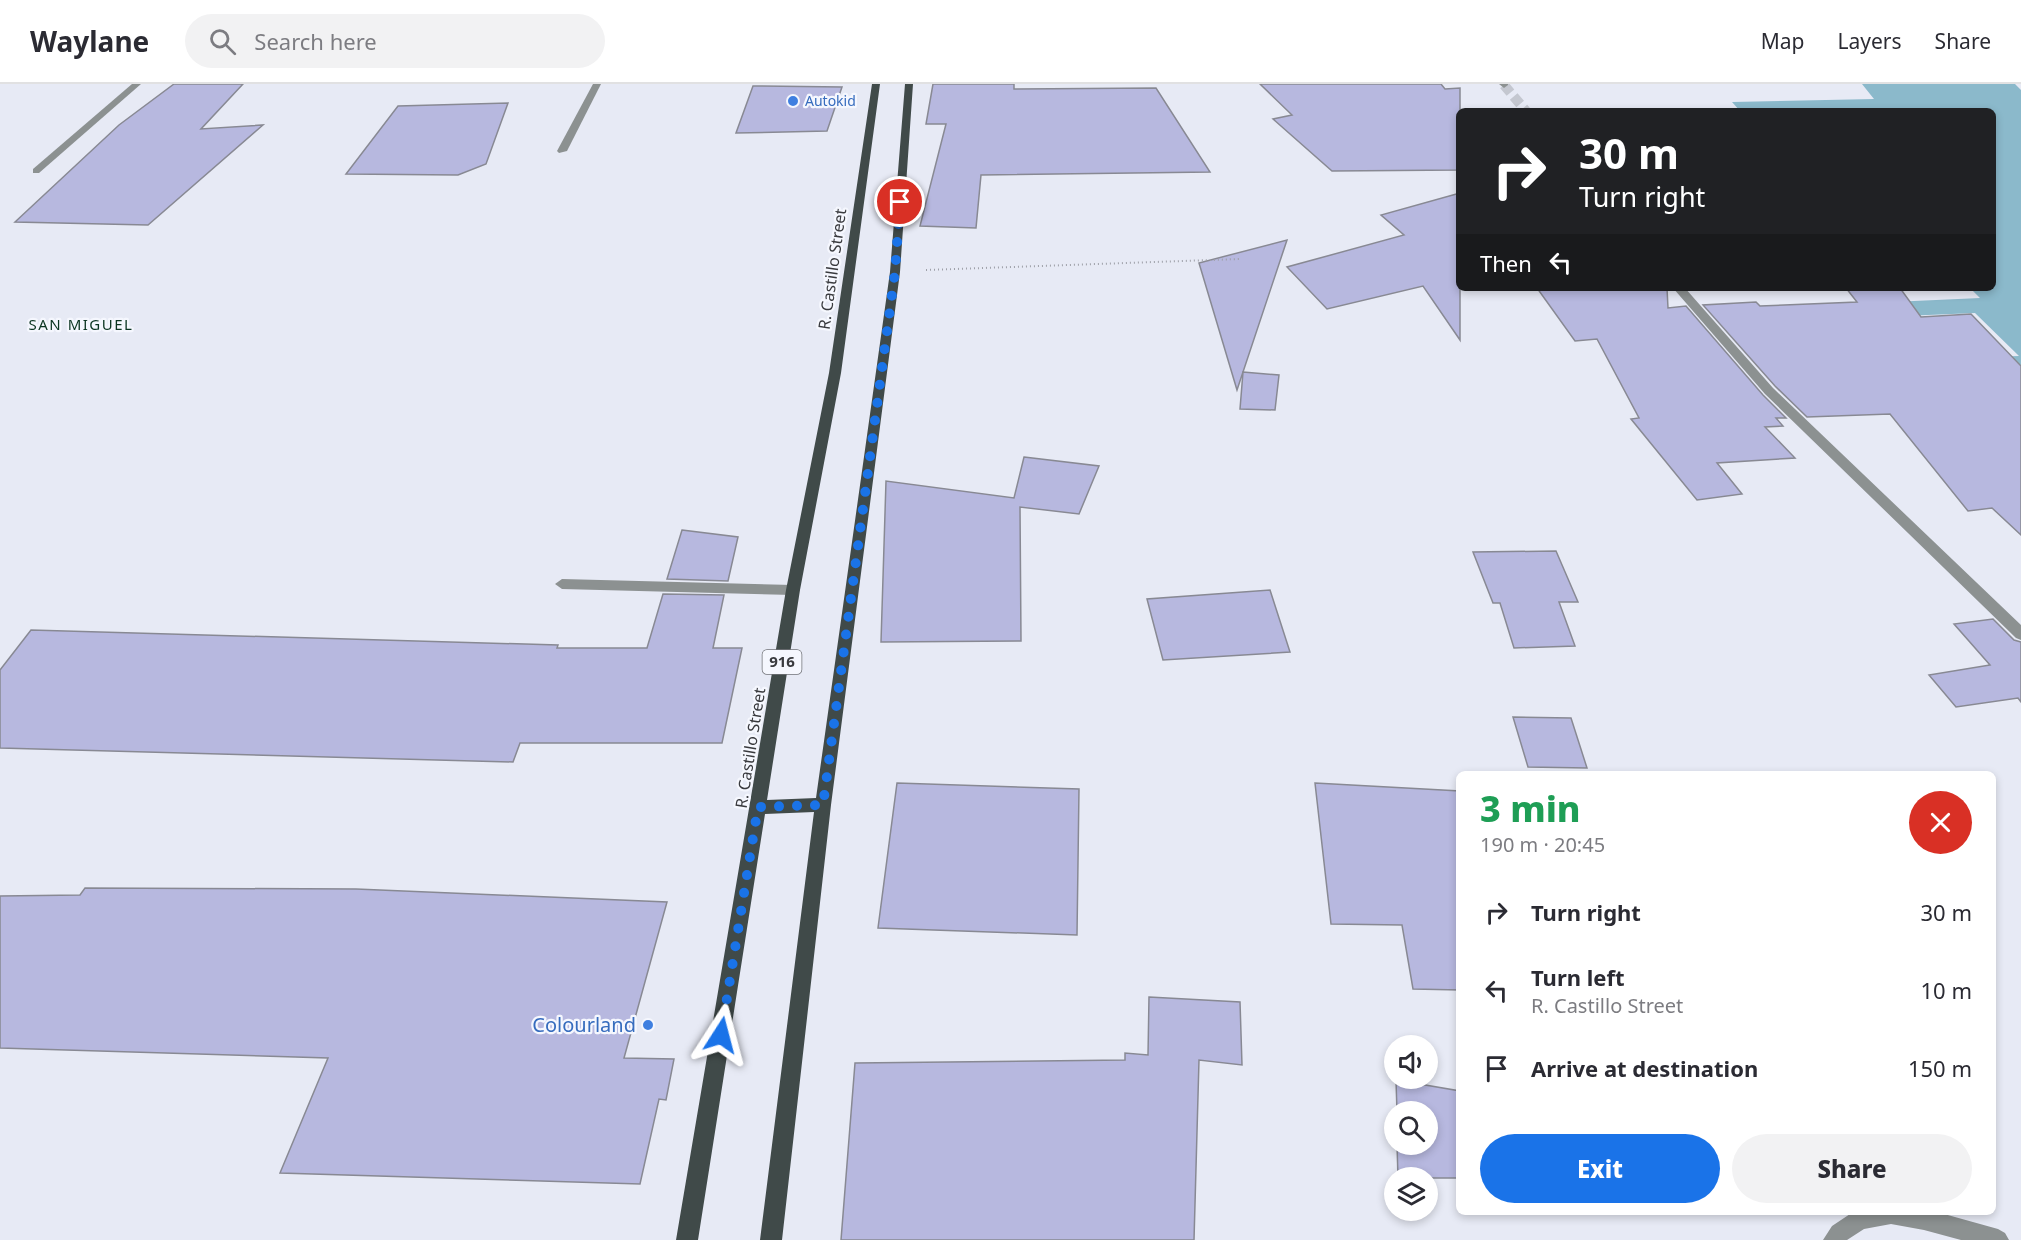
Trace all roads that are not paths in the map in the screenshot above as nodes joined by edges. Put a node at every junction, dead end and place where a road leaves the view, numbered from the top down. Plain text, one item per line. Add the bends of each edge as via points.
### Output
1 (137, 84) edge
2 (597, 84) edge
3 (876, 84) edge
4 (909, 84) edge
5 (562, 151) dead end
6 (36, 171) dead end
7 (1683, 291) edge
8 (562, 584) dead end
9 (794, 590) junction
10 (2021, 634) edge
11 (823, 805) junction
12 (758, 807) junction
13 (1889, 1215) edge
14 (1902, 1215) edge
15 (687, 1240) edge
16 (771, 1240) edge
17 (1834, 1240) edge
18 (1998, 1240) edge

1 - 6 street
2 - 5 street
3 - 9 main road, R. Castillo Street / 916 via 835,373
4 - 11 main road via 895,272
7 - 10 street via 1769,391
8 - 9 street
9 - 12 main road, R. Castillo Street / 916
11 - 12 main road
11 - 16 main road
12 - 15 main road, R. Castillo Street / 916
13 - 17 street via 1862,1218 1838,1233
14 - 18 street

